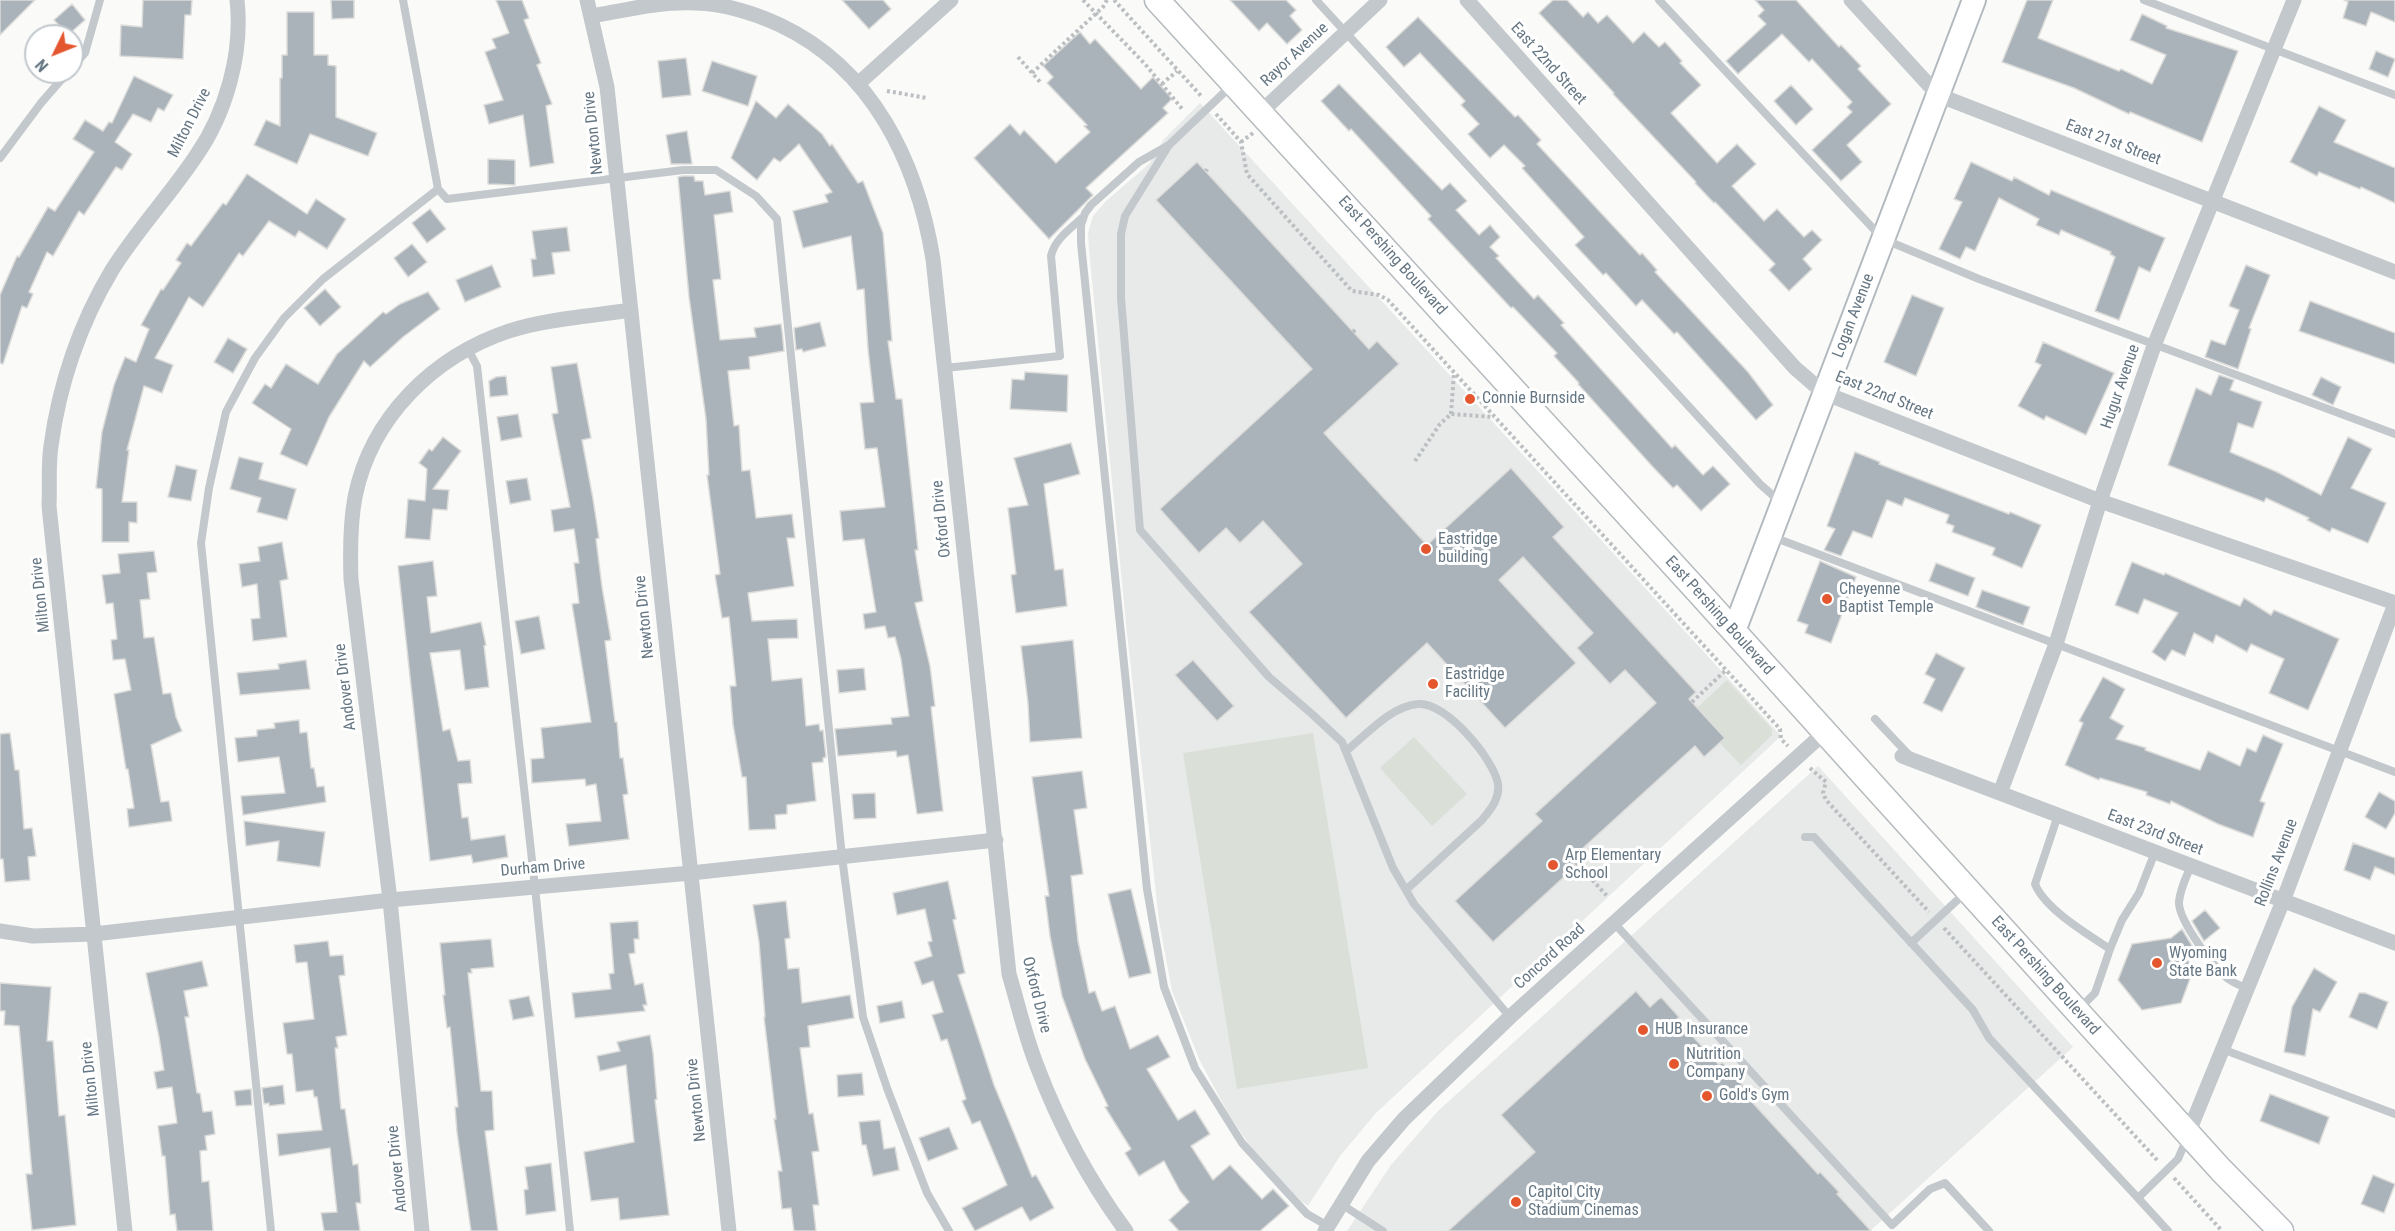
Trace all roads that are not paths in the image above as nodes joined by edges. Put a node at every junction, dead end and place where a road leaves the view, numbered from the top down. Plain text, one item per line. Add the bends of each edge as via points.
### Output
1 (100, 0) edge
2 (237, 0) edge
3 (403, 0) edge
4 (587, 0) edge
5 (1157, 0) edge
6 (1316, 0) edge
7 (1380, 0) edge
8 (1467, 0) edge
9 (1659, 0) edge
10 (1851, 0) edge
11 (1974, 0) edge
12 (2144, 0) edge
13 (2294, 0) edge
14 (943, 2) edge
15 (592, 16) junction
16 (1345, 33) junction
17 (2275, 49) junction
18 (84, 53) edge
19 (859, 83) junction
20 (1235, 83) junction
21 (58, 84) edge
22 (1938, 95) junction
23 (2395, 95) edge
24 (1261, 112) junction
25 (1169, 145) junction
26 (0, 158) edge
27 (617, 178) junction
28 (438, 189) junction
29 (2214, 200) junction
30 (1083, 217) junction
31 (1883, 239) junction
32 (2395, 272) edge
33 (631, 310) junction
34 (2155, 343) junction
35 (467, 348) junction
36 (945, 368) junction
37 (1824, 393) junction
38 (2395, 434) edge
39 (2100, 501) junction
40 (1782, 503) junction
41 (1770, 536) junction
42 (2395, 604) edge
43 (1734, 631) junction
44 (2056, 644) junction
45 (1875, 719) dead end
46 (1824, 733) junction
47 (1346, 751) junction
48 (2339, 751) junction
49 (1908, 758) joint
50 (2395, 772) edge
51 (2000, 793) junction
52 (2058, 815) junction
53 (1805, 837) dead end
54 (996, 840) junction
55 (2155, 852) junction
56 (842, 857) junction
57 (2191, 866) junction
58 (691, 873) junction
59 (535, 887) junction
60 (1406, 890) junction
61 (1967, 891) junction
62 (390, 900) junction
63 (2283, 900) junction
64 (239, 917) junction
65 (1614, 923) junction
66 (0, 932) edge
67 (94, 934) junction
68 (1911, 943) junction
69 (2395, 943) edge
70 (2110, 949) junction
71 (2247, 988) junction
72 (2077, 1011) junction
73 (1510, 1017) junction
74 (2222, 1049) junction
75 (2395, 1114) edge
76 (2188, 1134) junction
77 (2138, 1197) junction
78 (1341, 1203) junction
79 (1890, 1228) edge
80 (1326, 1229) edge
81 (125, 1231) edge
82 (270, 1231) edge
83 (423, 1231) edge
84 (570, 1231) edge
85 (729, 1231) edge
86 (949, 1231) edge
87 (1126, 1231) edge
88 (1383, 1231) edge
89 (1989, 1231) edge
90 (2168, 1231) edge
91 (2281, 1231) edge

1 - 18 lane
2 - 67 street, Milton Drive via 237,47 229,85 215,121 198,154 112,271 89,316 71,358 51,448 49,506
3 - 28 lane
4 - 15 street, Newton Drive
5 - 20 main road, East Pershing Boulevard
6 - 16 lane
7 - 16 street, Rayor Avenue
8 - 37 street, East 22nd Street via 1795,368
9 - 31 lane
10 - 22 street, East 21st Street
11 - 22 main road, Logan Avenue
12 - 17 lane
13 - 17 street, Hugur Avenue
14 - 19 street
15 - 19 street, Oxford Drive via 686,3 733,8 800,34
15 - 27 street, Newton Drive via 607,87
16 - 24 street, Rayor Avenue
16 - 40 lane via 1760,484
17 - 23 lane
17 - 29 street, Hugur Avenue
19 - 36 street, Oxford Drive via 903,153 927,222
20 - 24 main road, East Pershing Boulevard
20 - 25 lane
21 - 26 lane
22 - 29 street, East 21st Street
22 - 31 main road, Logan Avenue
24 - 43 main road, East Pershing Boulevard
25 - 30 lane via 1139,162
25 - 47 lane via 1125,216 1121,234 1121,298 1140,530 1269,677 1342,742
27 - 28 lane via 447,199
27 - 33 street, Newton Drive
27 - 56 lane via 716,170 756,196 777,219
28 - 64 lane via 323,279 284,318 255,358 226,412 201,543
29 - 32 street, East 21st Street
29 - 34 street, Hugur Avenue
30 - 36 lane via 1060,238 1051,256 1060,356
30 - 80 lane via 1081,243 1147,889 1164,987 1195,1068 1242,1143 1307,1214
31 - 34 lane via 1979,279
31 - 37 main road, Logan Avenue
33 - 35 street, Andover Drive via 511,331
33 - 58 street, Newton Drive
34 - 38 lane
34 - 39 street, Hugur Avenue
35 - 59 lane via 477,366
35 - 62 street, Andover Drive via 406,395 384,426 355,496 350,536 351,579
36 - 54 street, Oxford Drive
37 - 39 street, East 22nd Street
37 - 40 main road, Logan Avenue
39 - 42 street, East 22nd Street
39 - 44 street, Hugur Avenue
40 - 41 main road, Logan Avenue
41 - 43 main road, Logan Avenue
41 - 44 lane
42 - 48 street, Rollins Avenue
43 - 46 main road, East Pershing Boulevard
44 - 48 lane
44 - 51 street, Hugur Avenue
45 - 49 lane
46 - 61 main road, East Pershing Boulevard
46 - 65 street, Concord Road
47 - 60 lane via 1392,868
47 - 60 lane via 1404,707 1426,704 1458,725 1494,772 1498,786 1492,808
48 - 50 lane
48 - 63 street, Rollins Avenue
49 - 51 street, East 23rd Street
51 - 52 street, East 23rd Street
52 - 55 street, East 23rd Street
52 - 70 lane via 2035,884 2055,908
53 - 68 lane via 1814,837
54 - 56 street, Durham Drive
54 - 87 street, Oxford Drive via 1009,974 1036,1065 1065,1132
55 - 57 street, East 23rd Street
55 - 70 lane
56 - 58 street, Durham Drive
56 - 86 lane via 863,1017 927,1193
57 - 63 street, East 23rd Street
57 - 71 lane via 2179,904 2186,926 2221,973
58 - 59 street, Durham Drive
58 - 85 street, Newton Drive
59 - 62 street, Durham Drive
59 - 84 lane
60 - 73 lane
61 - 68 lane
61 - 72 main road, East Pershing Boulevard
62 - 64 street, Durham Drive
62 - 83 street, Andover Drive
63 - 69 street, East 23rd Street
63 - 71 street, Rollins Avenue
64 - 67 street, Durham Drive
64 - 82 lane
65 - 73 street, Concord Road
65 - 79 lane
66 - 67 street, Durham Drive via 33,936
67 - 81 street, Milton Drive
68 - 77 lane via 1973,1010 1989,1038
70 - 72 lane via 2095,993
71 - 74 street, Rollins Avenue
72 - 76 main road, East Pershing Boulevard
73 - 78 street, Concord Road via 1404,1119 1368,1161
74 - 75 lane
74 - 76 street, Rollins Avenue
76 - 77 lane via 2178,1159
76 - 91 main road, East Pershing Boulevard
77 - 90 lane
78 - 80 street, Concord Road
78 - 88 lane
79 - 89 lane via 1925,1193 1945,1183

